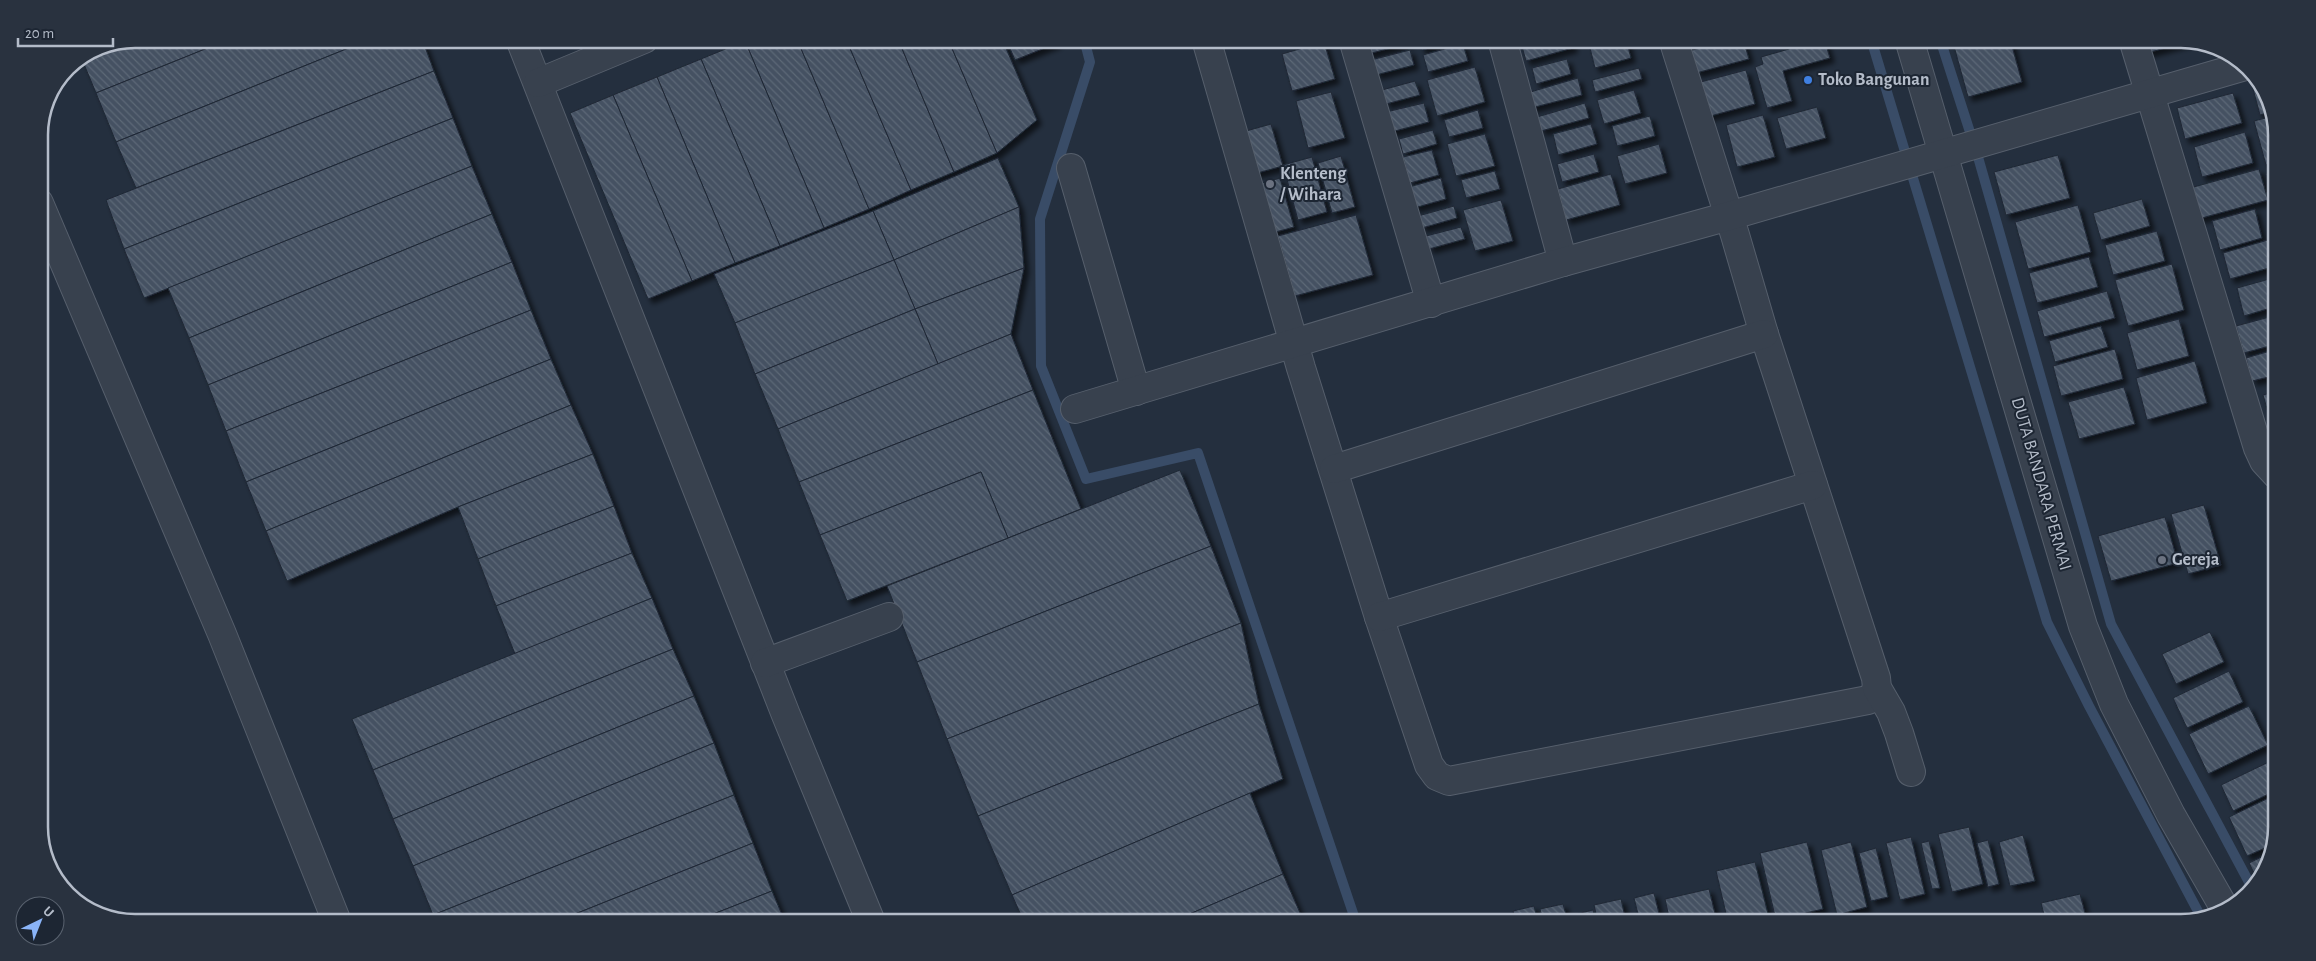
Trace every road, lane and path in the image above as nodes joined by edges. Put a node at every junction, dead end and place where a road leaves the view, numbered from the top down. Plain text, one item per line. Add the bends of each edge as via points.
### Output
1 (524, 48) edge
2 (622, 48) edge
3 (1209, 48) edge
4 (1356, 48) edge
5 (1504, 48) edge
6 (1676, 48) edge
7 (1912, 48) edge
8 (2136, 48) edge
9 (2238, 68) edge
10 (538, 83) junction
11 (2150, 92) junction
12 (1942, 153) junction
13 (1071, 168) dead end
14 (1729, 216) junction
15 (48, 224) edge
16 (1563, 262) junction
17 (1431, 303) junction
18 (1764, 334) junction
19 (1294, 342) junction
20 (1136, 391) junction
21 (1075, 409) dead end
22 (2268, 465) edge
23 (1334, 469) junction
24 (1812, 485) junction
25 (889, 617) dead end
26 (1380, 617) junction
27 (766, 663) junction
28 (1877, 688) junction
29 (1911, 772) dead end
30 (2222, 904) edge
31 (334, 914) edge
32 (867, 914) edge

1 - 10 street
2 - 10 street
3 - 19 street
4 - 17 street
5 - 16 street
6 - 14 street
7 - 12 street, DUTA BANDARA PERMAI
8 - 11 street
9 - 11 street
10 - 27 street
11 - 12 street
11 - 22 street via 2258,448
12 - 14 street
12 - 30 street, DUTA BANDARA PERMAI via 2083,626 2114,704 2171,815
13 - 20 street
14 - 16 street
14 - 18 street
15 - 31 street via 222,634
16 - 17 street
17 - 19 street
18 - 23 street
18 - 24 street
19 - 20 street
19 - 23 street
20 - 21 street
23 - 26 street
24 - 26 street
24 - 28 street
25 - 27 street
26 - 28 street via 1429,765 1437,776 1449,781 1868,700
27 - 32 street
28 - 29 street via 1891,712

